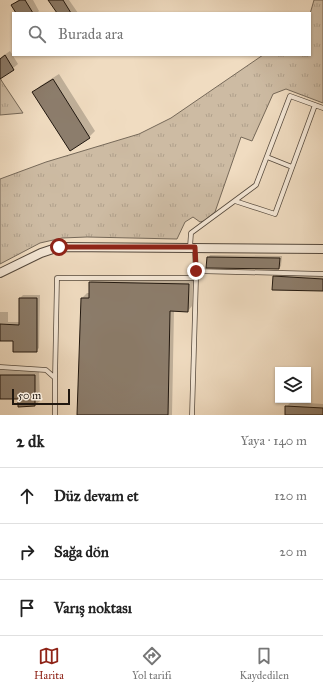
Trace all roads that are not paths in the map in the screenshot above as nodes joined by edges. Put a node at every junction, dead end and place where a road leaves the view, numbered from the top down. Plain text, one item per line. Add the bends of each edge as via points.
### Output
1 (315, 105) junction
2 (323, 108) edge
3 (267, 157) junction
4 (292, 167) junction
5 (235, 201) junction
6 (192, 247) junction
7 (323, 249) edge
8 (196, 271) junction
9 (0, 273) edge
10 (323, 274) edge
11 (196, 278) junction
12 (0, 367) edge
13 (56, 378) junction
14 (55, 415) edge
15 (192, 415) edge

1 - 2 lane
1 - 3 lane via 290,96
1 - 4 lane
3 - 4 lane
3 - 5 lane via 256,185
4 - 5 lane via 275,214
5 - 6 lane via 191,233
6 - 7 street
6 - 8 lane
6 - 9 street via 59,247
8 - 10 lane
8 - 11 lane
11 - 13 lane via 57,278
11 - 15 lane
12 - 13 lane via 46,370
13 - 14 lane

